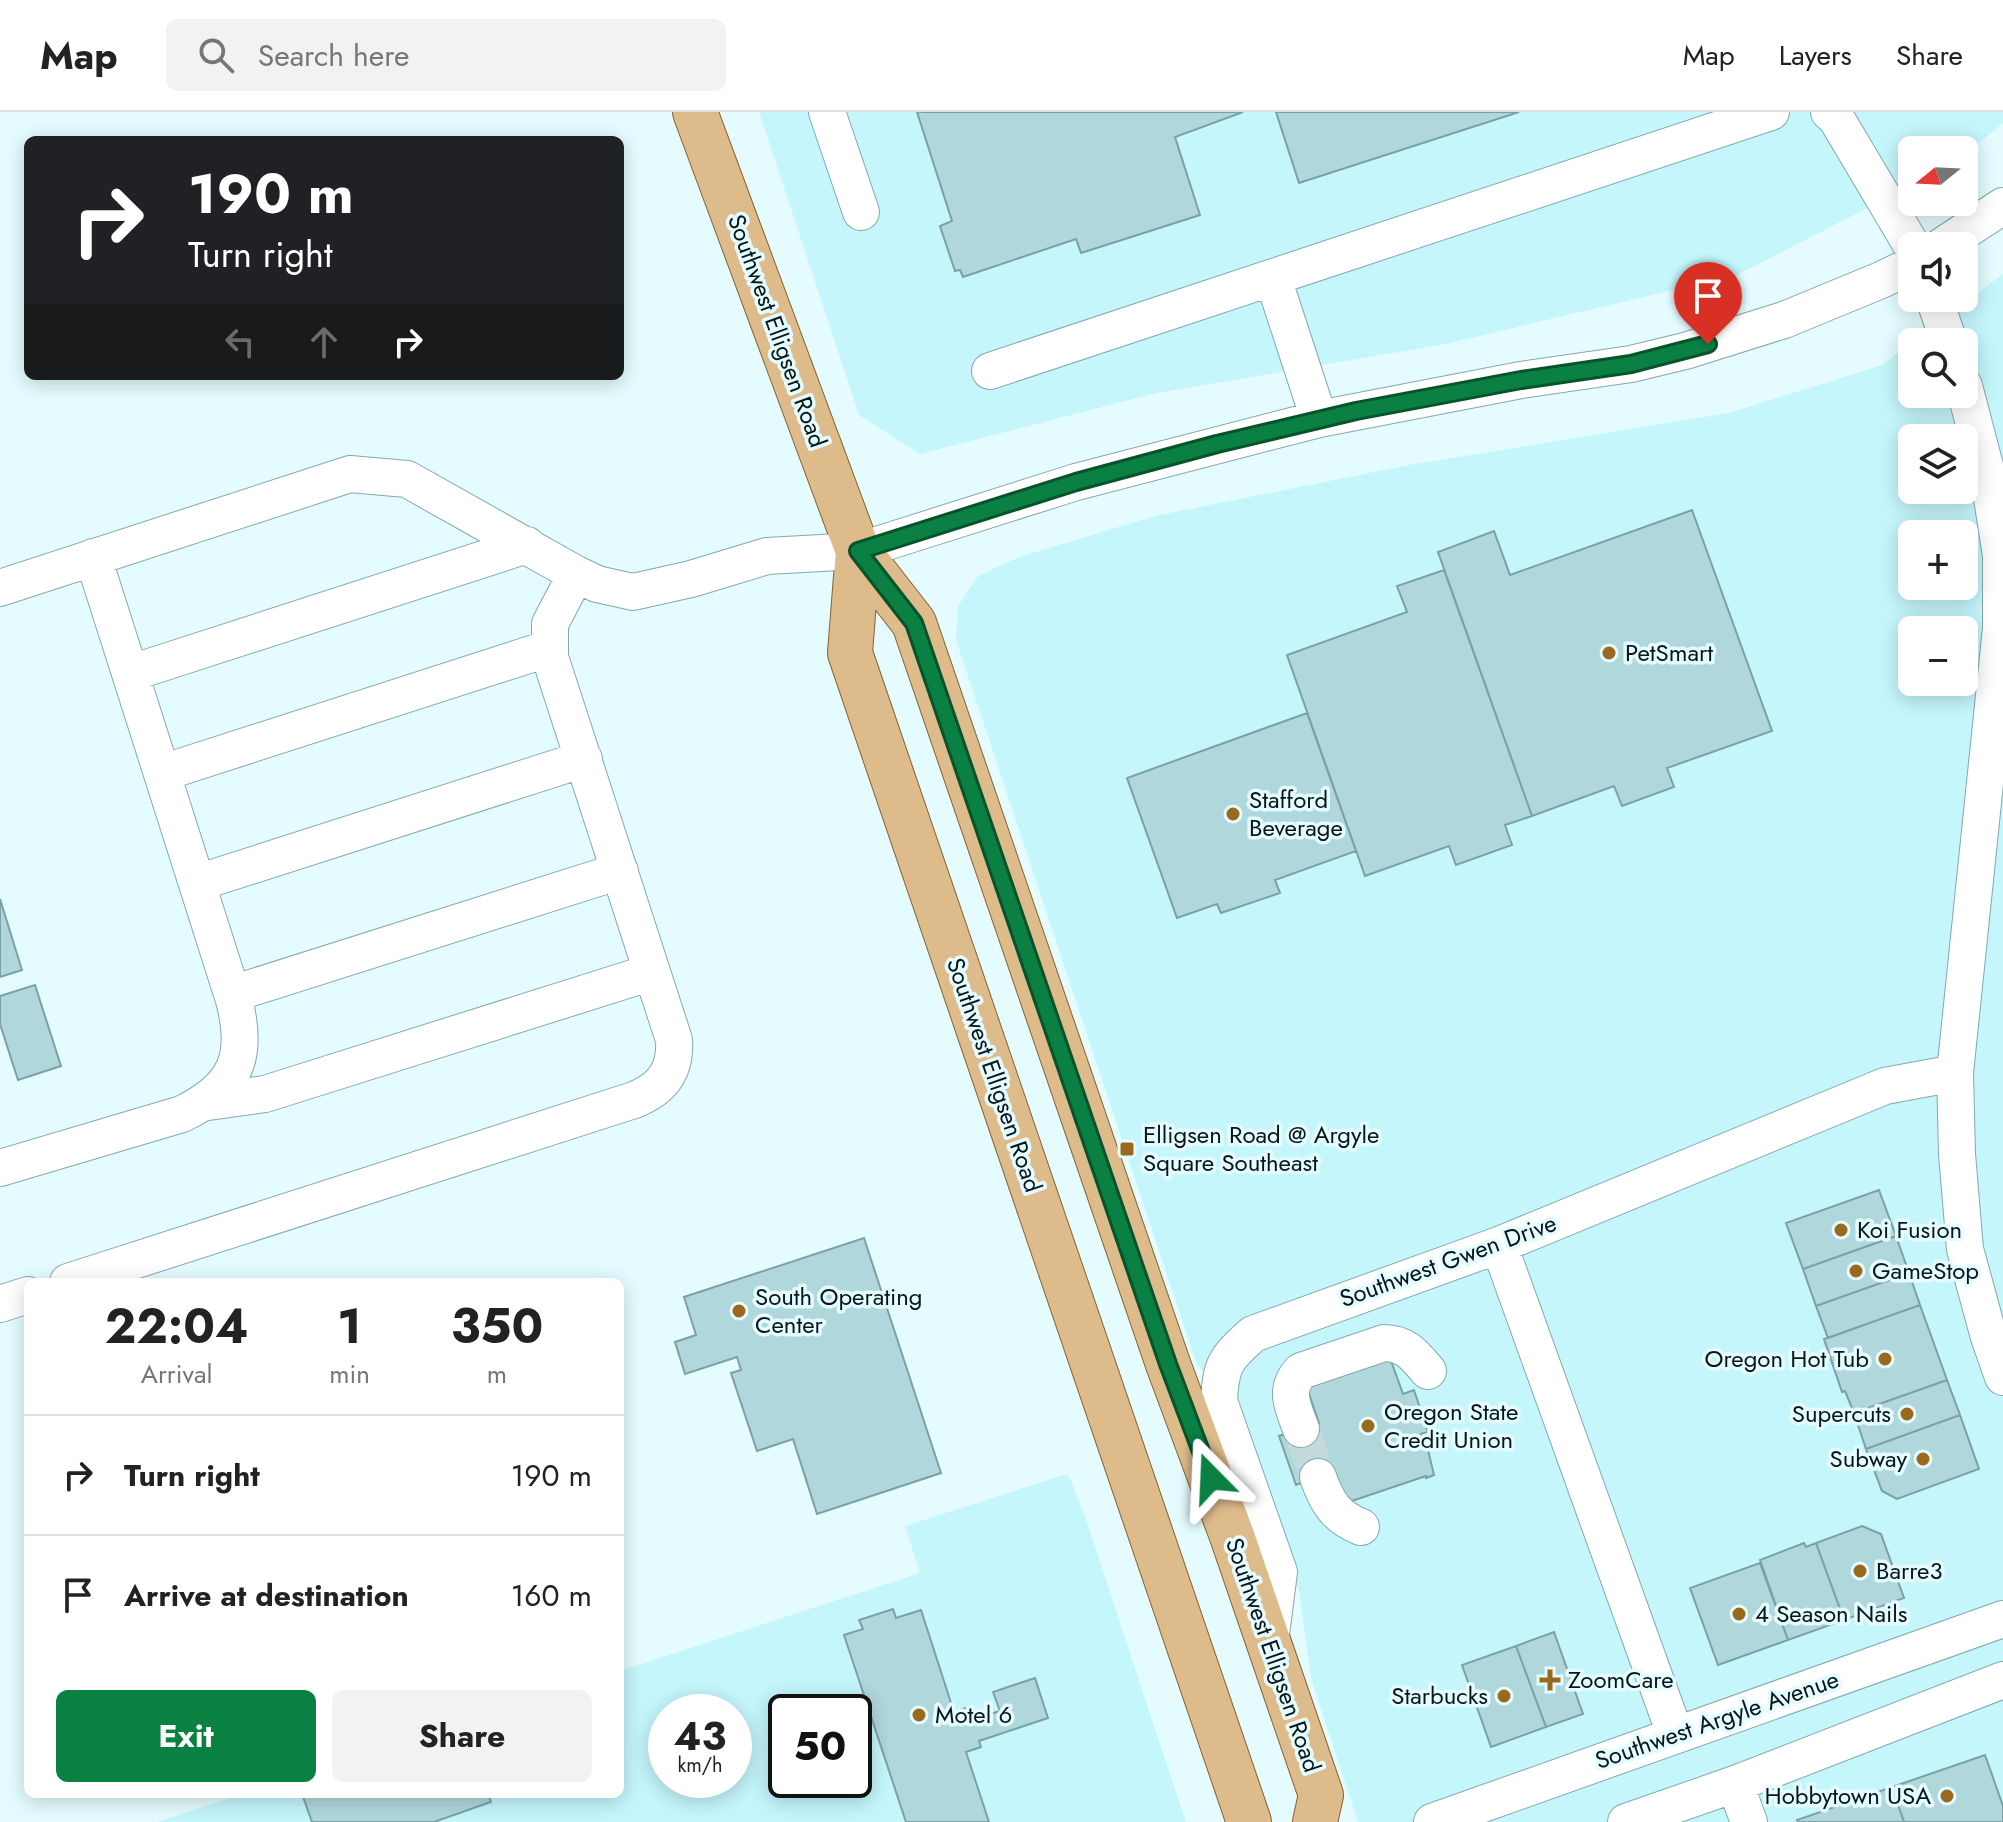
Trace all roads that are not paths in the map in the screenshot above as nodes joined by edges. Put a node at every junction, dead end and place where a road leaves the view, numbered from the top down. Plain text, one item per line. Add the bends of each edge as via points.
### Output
1 (695, 112) edge
2 (827, 112) edge
3 (1771, 112) edge
4 (1829, 112) edge
5 (2003, 206) edge
6 (861, 212) dead end
7 (1904, 232) edge
8 (1963, 232) edge
9 (1898, 272) edge
10 (1273, 278) junction
11 (990, 371) dead end
12 (1970, 408) edge
13 (1319, 419) junction
14 (527, 545) junction
15 (858, 551) junction
16 (93, 557) junction
17 (576, 574) junction
18 (0, 588) edge
19 (550, 648) junction
20 (131, 673) junction
21 (584, 759) junction
22 (162, 773) junction
23 (620, 871) junction
24 (197, 883) junction
25 (652, 972) junction
26 (232, 994) junction
27 (1955, 1073) junction
28 (208, 1102) junction
29 (0, 1168) edge
30 (1499, 1245) junction
31 (80, 1278) edge
32 (24, 1296) edge
33 (0, 1304) edge
34 (1428, 1371) dead end
35 (2003, 1377) edge
36 (1301, 1429) tunnel mouth
37 (1318, 1477) tunnel mouth
38 (1361, 1527) dead end
39 (2003, 1619) edge
40 (1269, 1644) junction
41 (2003, 1680) edge
42 (1675, 1734) junction
43 (1735, 1784) junction
44 (1249, 1822) edge
45 (1315, 1822) edge
46 (1432, 1822) edge
47 (1626, 1822) edge
48 (1749, 1822) edge

1 - 15 main road, Southwest Elligsen Road
2 - 6 street
3 - 10 street
4 - 7 street
5 - 8 street
9 - 13 street via 1784,320 1685,351
10 - 11 street
10 - 13 street
12 - 27 street via 2001,556 2001,628
13 - 15 street via 1130,466
14 - 16 street via 407,479 350,474
14 - 17 street
14 - 20 street
15 - 17 street via 767,556 633,592
15 - 40 main road, Southwest Elligsen Road via 914,623
15 - 44 main road, Southwest Elligsen Road via 850,653
16 - 18 street
16 - 20 street
17 - 19 street via 550,624
19 - 21 street
19 - 22 street
20 - 22 street
21 - 23 street
21 - 24 street
22 - 24 street
23 - 25 street
23 - 26 street
24 - 26 street
25 - 28 street via 265,1094
25 - 31 street via 675,1056 670,1072 649,1095
26 - 28 street via 241,1027 239,1056 227,1081
27 - 30 street, Southwest Gwen Drive via 1885,1086
27 - 35 street via 1965,1249
28 - 29 street
30 - 40 street, Southwest Gwen Drive via 1253,1334 1220,1371 1219,1401 1279,1572
30 - 42 street
32 - 33 street
34 - 36 street via 1394,1343 1301,1371 1289,1398
37 - 38 street via 1335,1512
39 - 42 street, Southwest Argyle Avenue
40 - 45 main road, Southwest Elligsen Road via 1321,1795
41 - 43 street
42 - 46 street, Southwest Argyle Avenue
43 - 47 street
43 - 48 street

